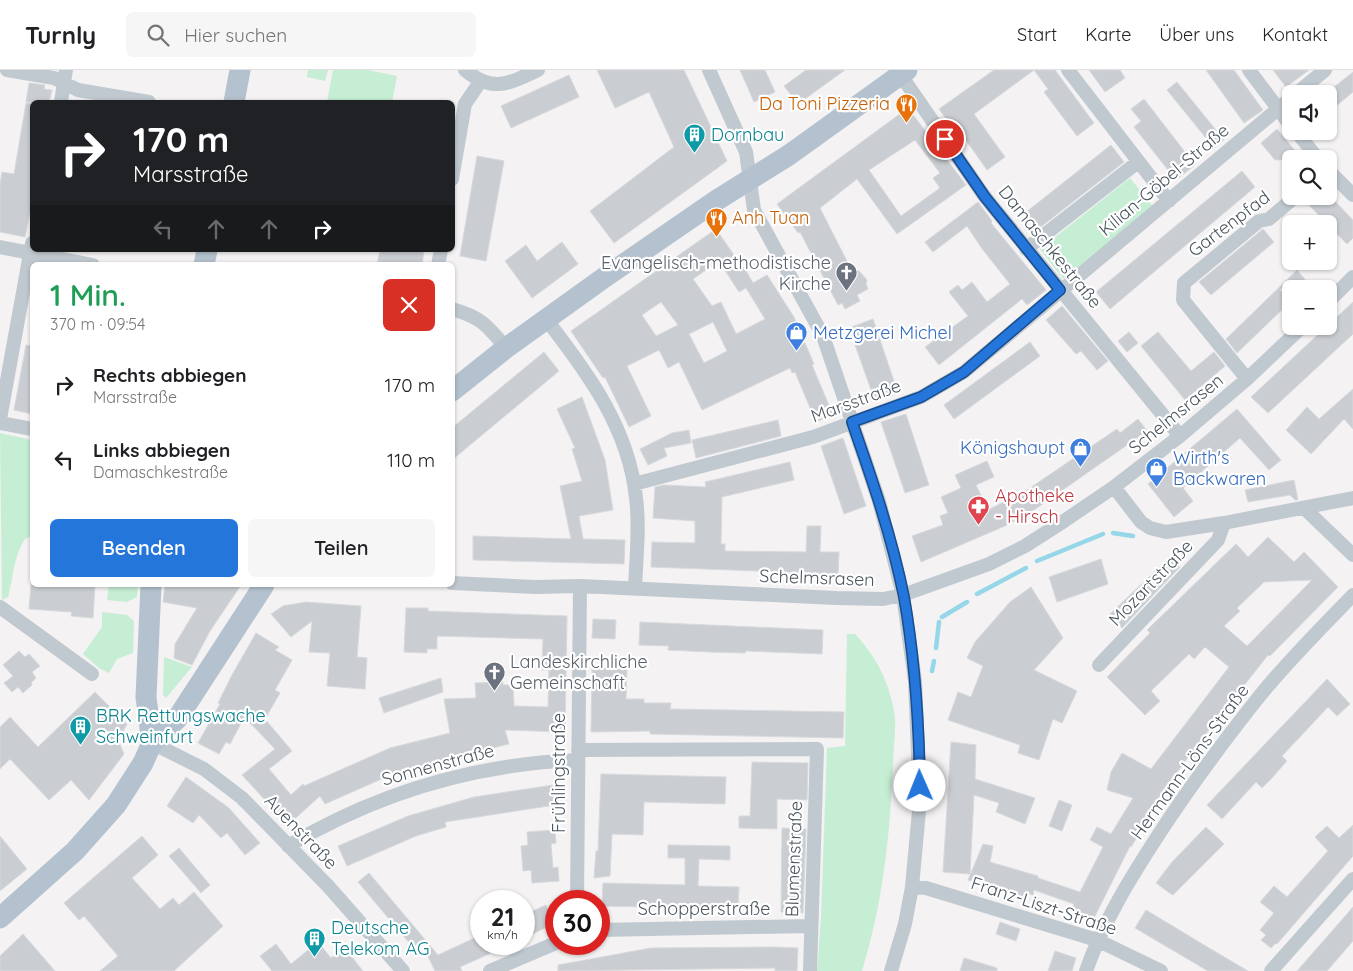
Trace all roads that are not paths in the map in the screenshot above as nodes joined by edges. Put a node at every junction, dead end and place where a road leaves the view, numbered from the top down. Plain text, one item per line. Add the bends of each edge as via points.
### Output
1 (7, 70) edge
2 (240, 70) edge
3 (465, 70) edge
4 (538, 70) edge
5 (709, 70) edge
6 (1068, 70) edge
7 (1249, 70) edge
8 (1325, 70) edge
9 (904, 72) edge
10 (65, 77) edge
11 (480, 82) junction
12 (1307, 85) edge
13 (61, 100) edge
14 (137, 100) edge
15 (234, 100) edge
16 (1282, 105) edge
17 (1277, 109) junction
18 (1282, 115) edge
19 (1303, 140) edge
20 (1311, 150) edge
21 (455, 162) edge
22 (1138, 162) junction
23 (1337, 179) edge
24 (750, 180) junction
25 (1353, 195) edge
26 (1169, 201) junction
27 (1285, 205) edge
28 (0, 247) edge
29 (30, 248) edge
30 (1026, 249) junction
31 (31, 252) edge
32 (46, 252) edge
33 (82, 262) edge
34 (1353, 277) edge
35 (1060, 290) junction
36 (1337, 293) edge
37 (455, 310) edge
38 (546, 319) junction
39 (1293, 335) edge
40 (506, 348) junction
41 (1248, 379) junction
42 (455, 389) edge
43 (0, 419) edge
44 (852, 422) junction
45 (0, 423) edge
46 (30, 429) edge
47 (1180, 436) junction
48 (634, 484) junction
49 (1114, 487) junction
50 (1353, 498) edge
51 (1304, 508) junction
52 (1224, 523) junction
53 (1353, 555) edge
54 (455, 583) edge
55 (580, 586) junction
56 (152, 587) edge
57 (263, 587) edge
58 (635, 589) junction
59 (903, 595) junction
60 (1353, 595) edge
61 (0, 607) edge
62 (1098, 665) dead end
63 (92, 674) dead end
64 (152, 743) junction
65 (817, 749) joint
66 (578, 755) junction
67 (288, 846) junction
68 (1353, 879) edge
69 (912, 887) junction
70 (577, 890) edge
71 (0, 918) edge
72 (810, 926) junction
73 (610, 930) edge
74 (1097, 940) junction
75 (545, 948) edge
76 (403, 971) edge
77 (490, 971) edge
78 (810, 971) edge
79 (890, 971) edge
80 (1086, 971) edge
81 (1161, 971) edge
82 (1271, 971) edge

1 - 10 street
2 - 15 main road
3 - 11 street
4 - 11 street via 517,80 498,84
5 - 24 street via 746,152
6 - 22 street
7 - 17 street
8 - 12 street
9 - 24 main road via 825,131
9 - 30 street, Damaschkestraße via 985,197
10 - 13 street
10 - 14 street via 78,90
11 - 21 street via 465,104
16 - 17 street, Kilian-Göbel-Straße
17 - 18 street
17 - 26 street, Kilian-Göbel-Straße
19 - 20 street
22 - 26 street
22 - 30 street
23 - 25 street
24 - 38 main road
24 - 44 street via 754,210 823,336
26 - 35 street, Kilian-Göbel-Straße
27 - 41 street, Gartenpfad via 1269,219 1259,220 1184,283 1183,300
28 - 29 street
30 - 35 street, Damaschkestraße
31 - 43 street
32 - 33 street
34 - 36 street
35 - 44 street, Marsstraße via 964,372 921,397
35 - 47 street, Damaschkestraße
37 - 40 street via 484,322
38 - 40 main road
38 - 48 street via 601,396 623,442
39 - 41 street, Schelmsrasen
40 - 42 main road
41 - 47 street, Schelmsrasen
44 - 48 street, Marsstraße via 813,437
44 - 59 street via 879,501
45 - 46 street
47 - 49 street, Schelmsrasen
48 - 58 street via 638,517
49 - 52 street, Mozartstraße via 1134,514 1150,528 1166,532
49 - 59 street, Schelmsrasen via 1024,546 964,574
50 - 51 street, Mozartstraße
51 - 52 street, Mozartstraße
51 - 53 street
52 - 62 street, Mozartstraße via 1218,540
54 - 55 street, Schelmsrasen
55 - 58 street, Schelmsrasen
55 - 66 street, Frühlingstraße
56 - 64 main road via 146,697
57 - 64 main road via 177,719
58 - 59 street, Schelmsrasen via 883,600
59 - 69 street via 913,652 919,758 920,800
60 - 74 street, Hermann-Löns-Straße via 1264,692 1215,754 1149,850
61 - 63 street
64 - 67 street, Auenstraße via 218,778
64 - 71 main road via 135,777 107,816 65,861
65 - 66 street, Sonnenstraße
65 - 72 street, Blumenstraße
66 - 67 street, Sonnenstraße via 420,785 354,811
66 - 70 street, Frühlingstraße
67 - 76 street, Auenstraße
68 - 82 street
69 - 74 street, Franz-Liszt-Straße via 926,888
69 - 79 street via 905,924
72 - 73 street, Schopperstraße
72 - 78 street, Blumenstraße
74 - 80 street, Hermann-Löns-Straße
74 - 81 street, Franz-Liszt-Straße
75 - 77 street

